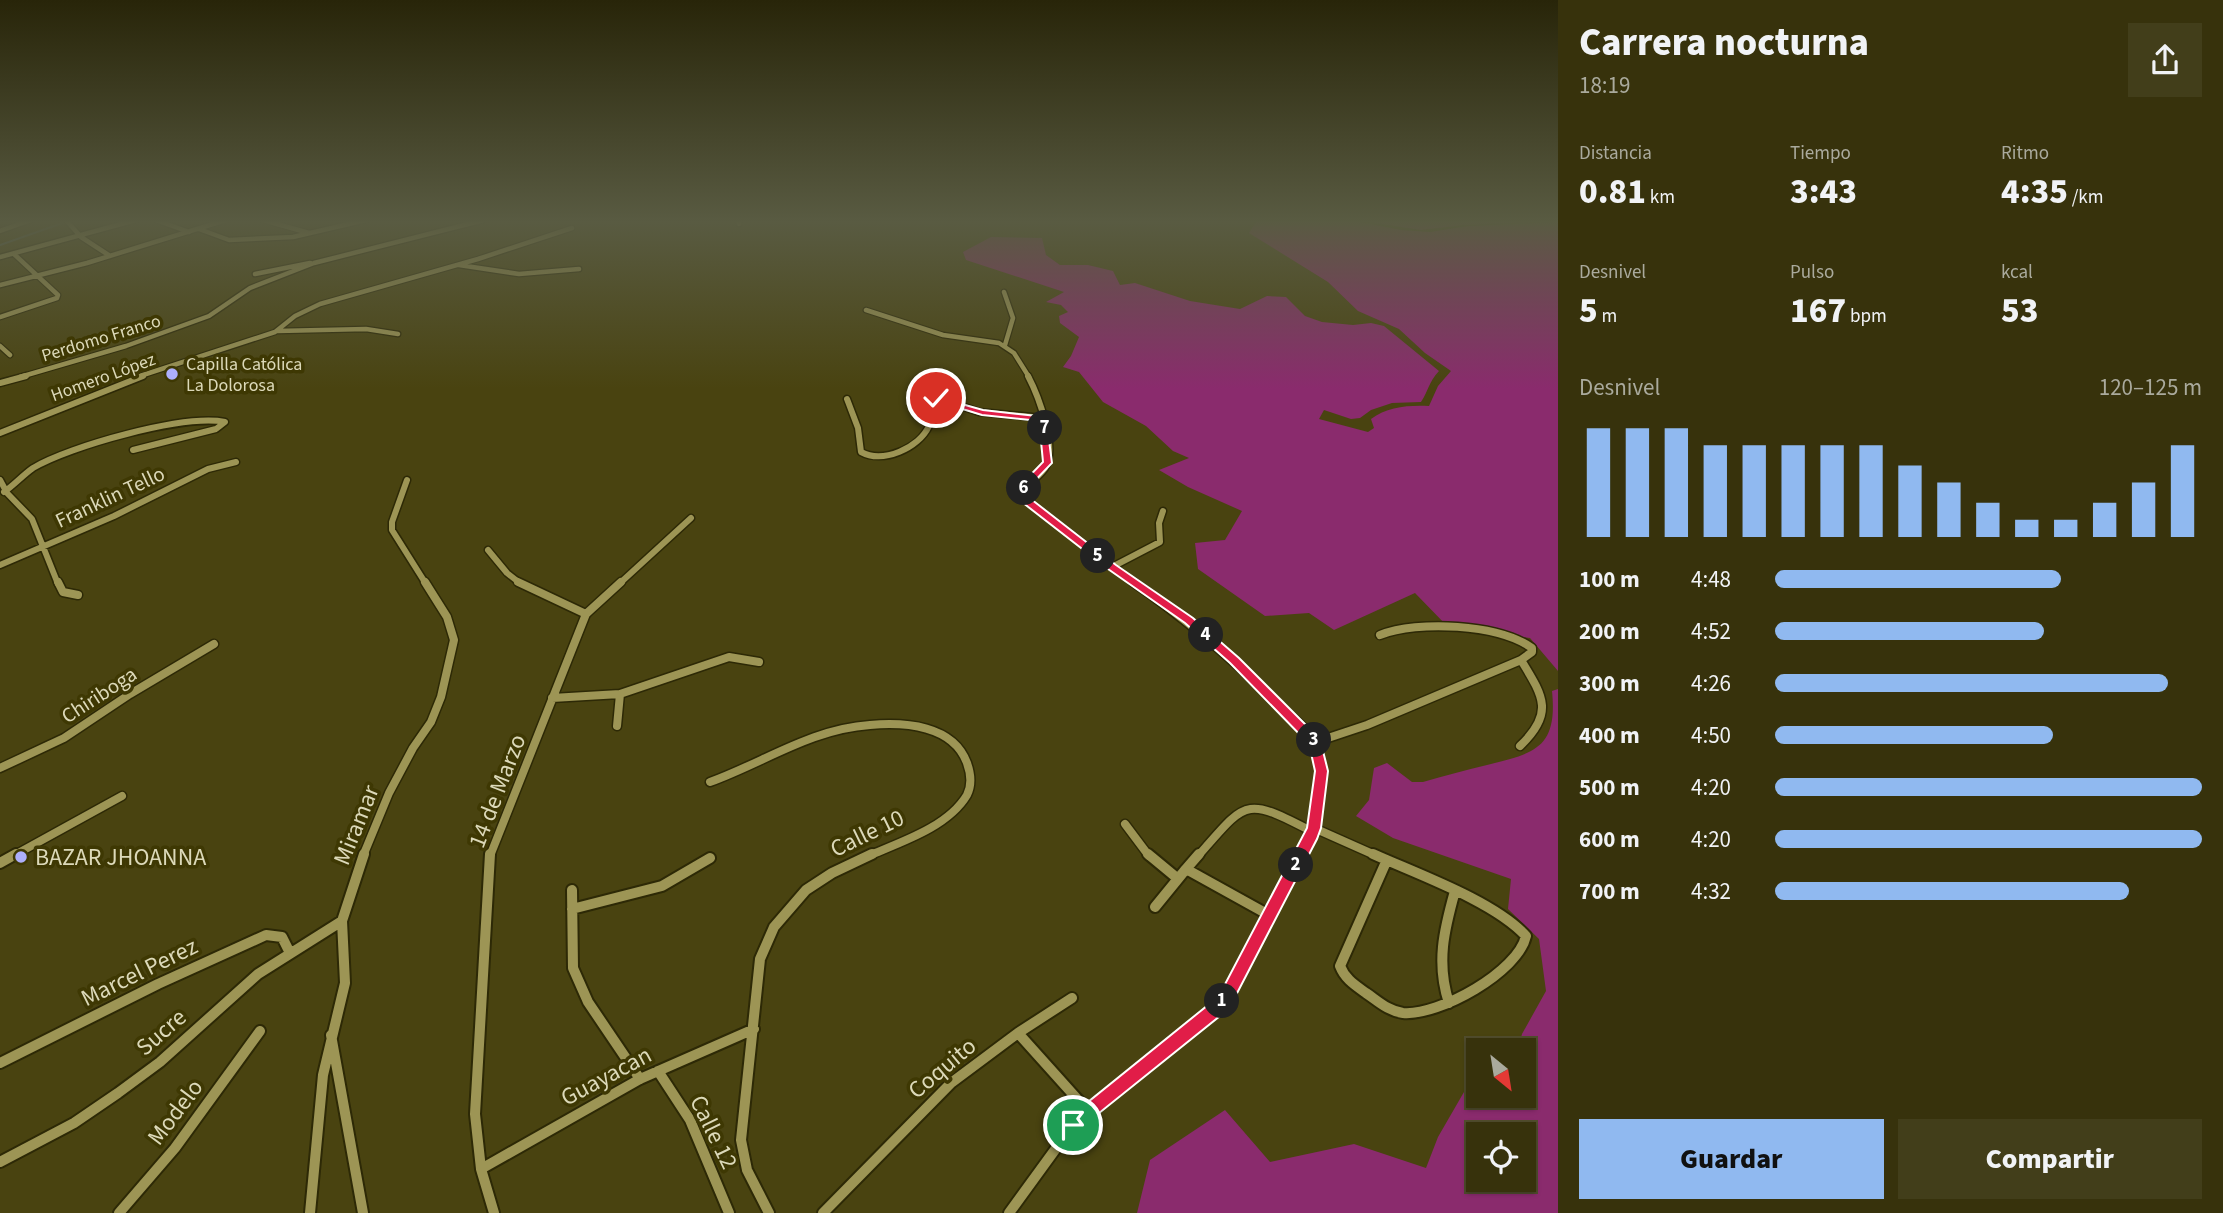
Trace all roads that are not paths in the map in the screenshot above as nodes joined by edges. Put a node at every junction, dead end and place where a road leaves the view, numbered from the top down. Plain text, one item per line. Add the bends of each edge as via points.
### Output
1 (32, 277) edge
2 (40, 277) edge
3 (279, 277) edge
4 (417, 277) edge
5 (0, 285) edge
6 (1004, 292) dead end
7 (866, 310) dead end
8 (0, 317) edge
9 (275, 332) junction
10 (398, 334) dead end
11 (0, 345) edge
12 (1004, 345) junction
13 (10, 355) dead end
14 (0, 383) edge
15 (926, 394) dead end
16 (936, 398) junction
17 (847, 399) dead end
18 (1043, 418) junction
19 (0, 433) edge
20 (133, 450) dead end
21 (236, 462) dead end
22 (0, 480) edge
23 (407, 480) dead end
24 (4, 492) junction
25 (1163, 511) dead end
26 (691, 519) dead end
27 (43, 548) junction
28 (488, 550) dead end
29 (0, 565) edge
30 (1112, 567) junction
31 (78, 595) dead end
32 (586, 614) junction
33 (1380, 635) dead end
34 (214, 644) dead end
35 (1521, 660) junction
36 (759, 662) dead end
37 (620, 694) junction
38 (552, 698) junction
39 (617, 726) dead end
40 (1316, 742) junction
41 (1520, 746) dead end
42 (1, 765) edge
43 (710, 782) dead end
44 (122, 796) dead end
45 (1125, 824) dead end
46 (1313, 830) junction
47 (710, 858) dead end
48 (1386, 862) junction
49 (0, 863) edge
50 (1185, 869) junction
51 (1177, 878) junction
52 (572, 890) dead end
53 (1455, 891) junction
54 (1155, 908) dead end
55 (572, 909) junction
56 (1269, 915) junction
57 (342, 921) junction
58 (290, 953) junction
59 (1072, 998) dead end
60 (1449, 1003) junction
61 (754, 1029) junction
62 (260, 1031) dead end
63 (1018, 1033) junction
64 (331, 1035) junction
65 (0, 1063) edge
66 (659, 1071) junction
67 (640, 1079) junction
68 (1088, 1111) junction
69 (0, 1162) edge
70 (481, 1169) junction
71 (119, 1213) edge
72 (310, 1213) edge
73 (363, 1213) edge
74 (494, 1213) edge
75 (729, 1213) edge
76 (769, 1213) edge
77 (823, 1213) edge
78 (1009, 1213) edge

1 - 5 street
2 - 8 street via 57,298
3 - 14 street, Perdomo Franco via 250,288 209,316
4 - 9 street, Homero López via 320,304
6 - 12 street via 1015,316
7 - 12 street via 939,334
9 - 10 street via 366,329
9 - 19 street, Homero López via 129,380
11 - 13 street
12 - 18 street via 1031,380
15 - 16 street
16 - 17 street via 925,433 877,458 861,452
16 - 18 street via 982,412
18 - 30 street via 1048,463 1020,494
20 - 24 street via 216,429 225,422 182,422 57,457 30,470
21 - 27 street, Franklin Tello via 208,469
22 - 24 street
23 - 57 street, Miramar via 392,530 447,617 454,640 441,697 389,793
24 - 27 street via 36,524
25 - 30 street via 1160,542
26 - 32 street, 14 de Marzo
27 - 29 street, Franklin Tello
27 - 31 street via 62,592
28 - 32 street via 497,565 521,585
30 - 40 street via 1189,621
32 - 38 street, 14 de Marzo
33 - 35 street via 1410,626 1511,637 1532,648
34 - 42 street, Chiriboga via 64,738
35 - 40 street
35 - 41 street via 1546,707 1536,734
36 - 37 street via 729,657
37 - 38 street
37 - 39 street
38 - 70 street, 14 de Marzo via 491,854 475,1114
40 - 46 street via 1321,779
43 - 61 street, Calle 10 via 807,738 884,724 937,731 953,741 970,772 965,798 951,811 816,882 792,904 760,958
44 - 49 street
45 - 51 street via 1150,857
46 - 48 street
46 - 50 street via 1266,810 1246,807
46 - 56 street
47 - 55 street via 668,885
48 - 53 street
48 - 60 street via 1340,961 1342,973 1397,1013
50 - 51 street
50 - 56 street
51 - 54 street
52 - 55 street
53 - 60 street via 1439,968
53 - 60 street via 1512,920 1526,937 1524,947 1501,970
55 - 67 street via 573,968 588,1002
56 - 68 street via 1214,1011
57 - 58 street, Sucre
57 - 64 street, Miramar via 345,983
58 - 65 street, Marcel Perez via 282,937 266,935
58 - 69 street, Sucre via 258,974 118,1094
59 - 63 street, Coquito
61 - 66 street, Guayacan
61 - 76 street, Calle 10 via 743,1154
62 - 71 street, Modelo via 194,1124
63 - 68 street
63 - 77 street, Coquito via 951,1083
64 - 72 street, Miramar
64 - 73 street
66 - 67 street, Guayacan
66 - 75 street, Calle 12 via 690,1120
67 - 70 street, Guayacan
68 - 78 street via 1059,1142
70 - 74 street, 14 de Marzo

